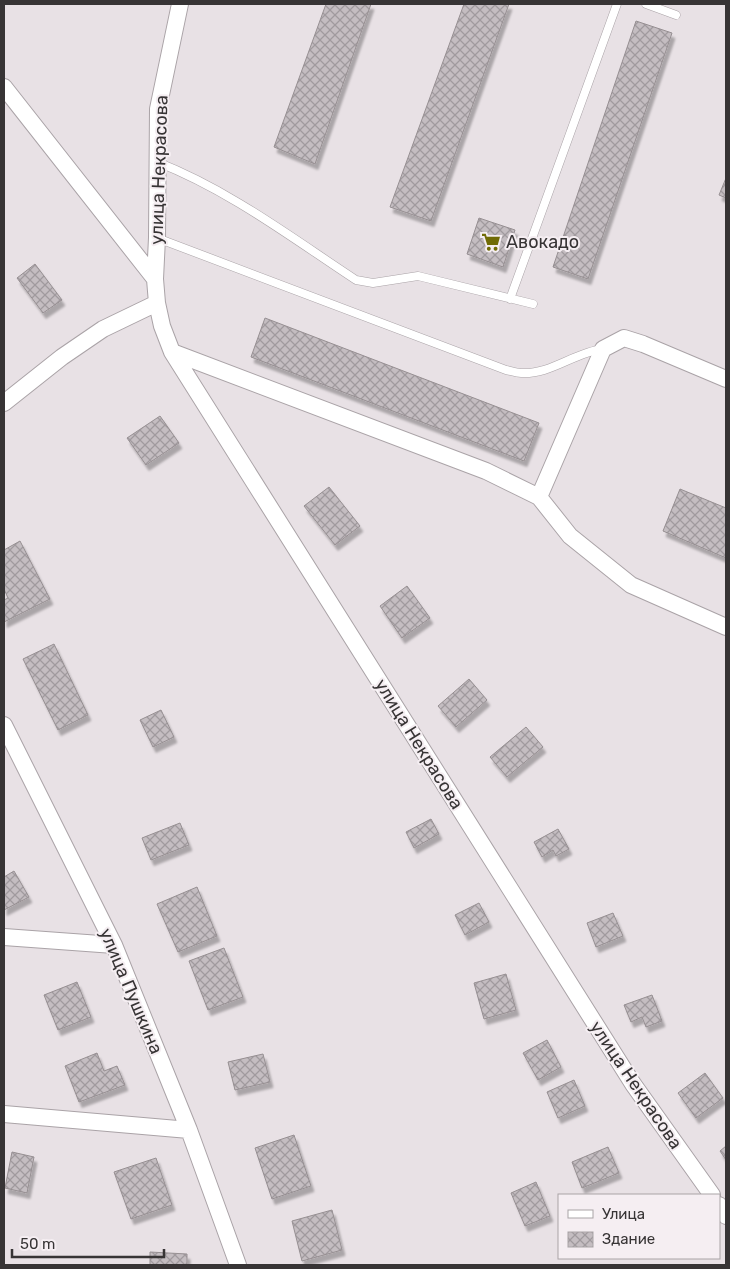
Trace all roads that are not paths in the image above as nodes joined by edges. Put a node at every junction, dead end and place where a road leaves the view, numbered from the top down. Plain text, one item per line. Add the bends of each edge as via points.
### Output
1 (180, 4) edge
2 (617, 4) edge
3 (646, 4) edge
4 (676, 15) dead end
5 (4, 87) edge
6 (157, 162) junction
7 (157, 238) junction
8 (155, 278) junction
9 (510, 299) junction
10 (157, 303) junction
11 (533, 304) dead end
12 (603, 350) junction
13 (172, 352) junction
14 (726, 379) edge
15 (4, 403) edge
16 (539, 497) junction
17 (726, 627) edge
18 (4, 725) edge
19 (4, 938) edge
20 (114, 945) junction
21 (4, 1114) edge
22 (189, 1130) junction
23 (711, 1194) edge
24 (238, 1265) edge

1 - 6 street, улица Некрасова via 158,109
2 - 9 lane
3 - 4 lane
5 - 8 street, улица Некрасова
6 - 7 street, улица Некрасова
6 - 9 lane via 187,173 232,198 356,280 373,283 418,276
7 - 8 street, улица Некрасова
7 - 12 lane via 506,370 522,373 542,371 590,351
8 - 10 street, улица Некрасова
9 - 11 lane
10 - 13 street, улица Некрасова
10 - 15 street via 103,328
12 - 14 street via 624,338
12 - 16 street
13 - 16 street via 486,472
13 - 23 street, улица Некрасова via 633,1084
16 - 17 street via 570,536 631,585
18 - 20 street, улица Пушкина
19 - 20 street
20 - 22 street, улица Пушкина
21 - 22 street
22 - 24 street, улица Пушкина

